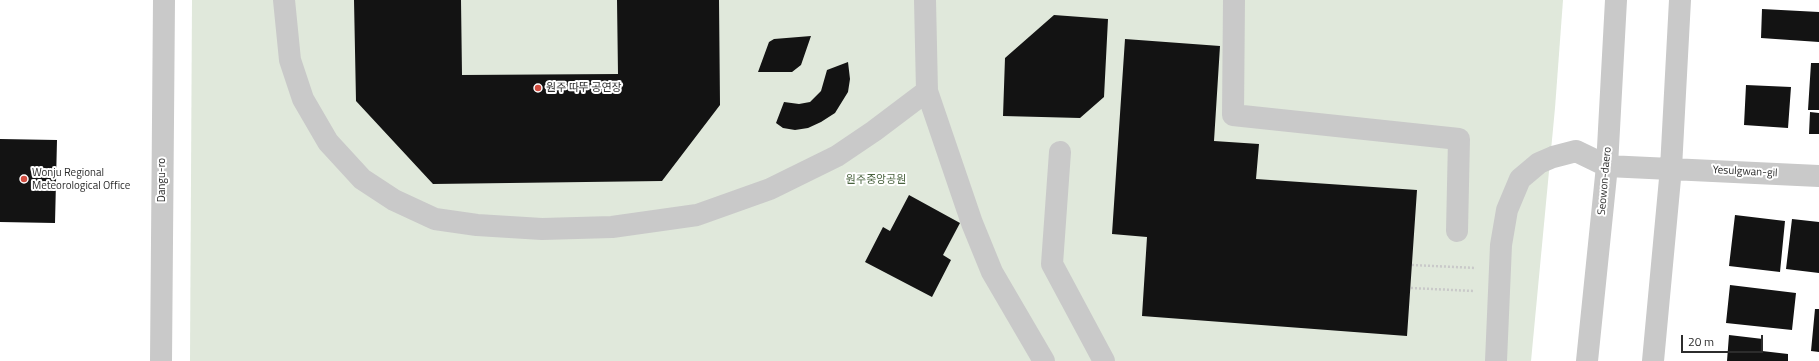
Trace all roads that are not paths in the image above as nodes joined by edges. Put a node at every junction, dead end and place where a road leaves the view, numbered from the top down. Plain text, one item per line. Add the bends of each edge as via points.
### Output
1 (164, 0) edge
2 (284, 0) edge
3 (925, 0) edge
4 (1234, 0) edge
5 (1616, 0) edge
6 (1680, 0) edge
7 (927, 91) junction
8 (1060, 152) dead end
9 (1607, 166) junction
10 (1671, 168) junction
11 (1819, 176) edge
12 (1457, 231) dead end
13 (161, 361) edge
14 (1044, 361) edge
15 (1104, 361) edge
16 (1496, 361) edge
17 (1587, 361) edge
18 (1653, 361) edge

1 - 13 street, Dangu-ro
2 - 7 street via 290,60 303,100 328,142 362,179 394,200 435,219 477,225 542,229 612,227 697,215 770,189 838,156
3 - 7 street
4 - 12 street via 1233,115 1459,139
5 - 9 street, Seowon-daero
6 - 10 street
7 - 14 street via 972,223 992,272
8 - 15 street via 1052,264
9 - 10 street, Yesulgwan-gil
9 - 16 street via 1576,152 1539,163 1520,180 1507,210 1501,246
9 - 17 street, Seowon-daero
10 - 11 street, Yesulgwan-gil
10 - 18 street

